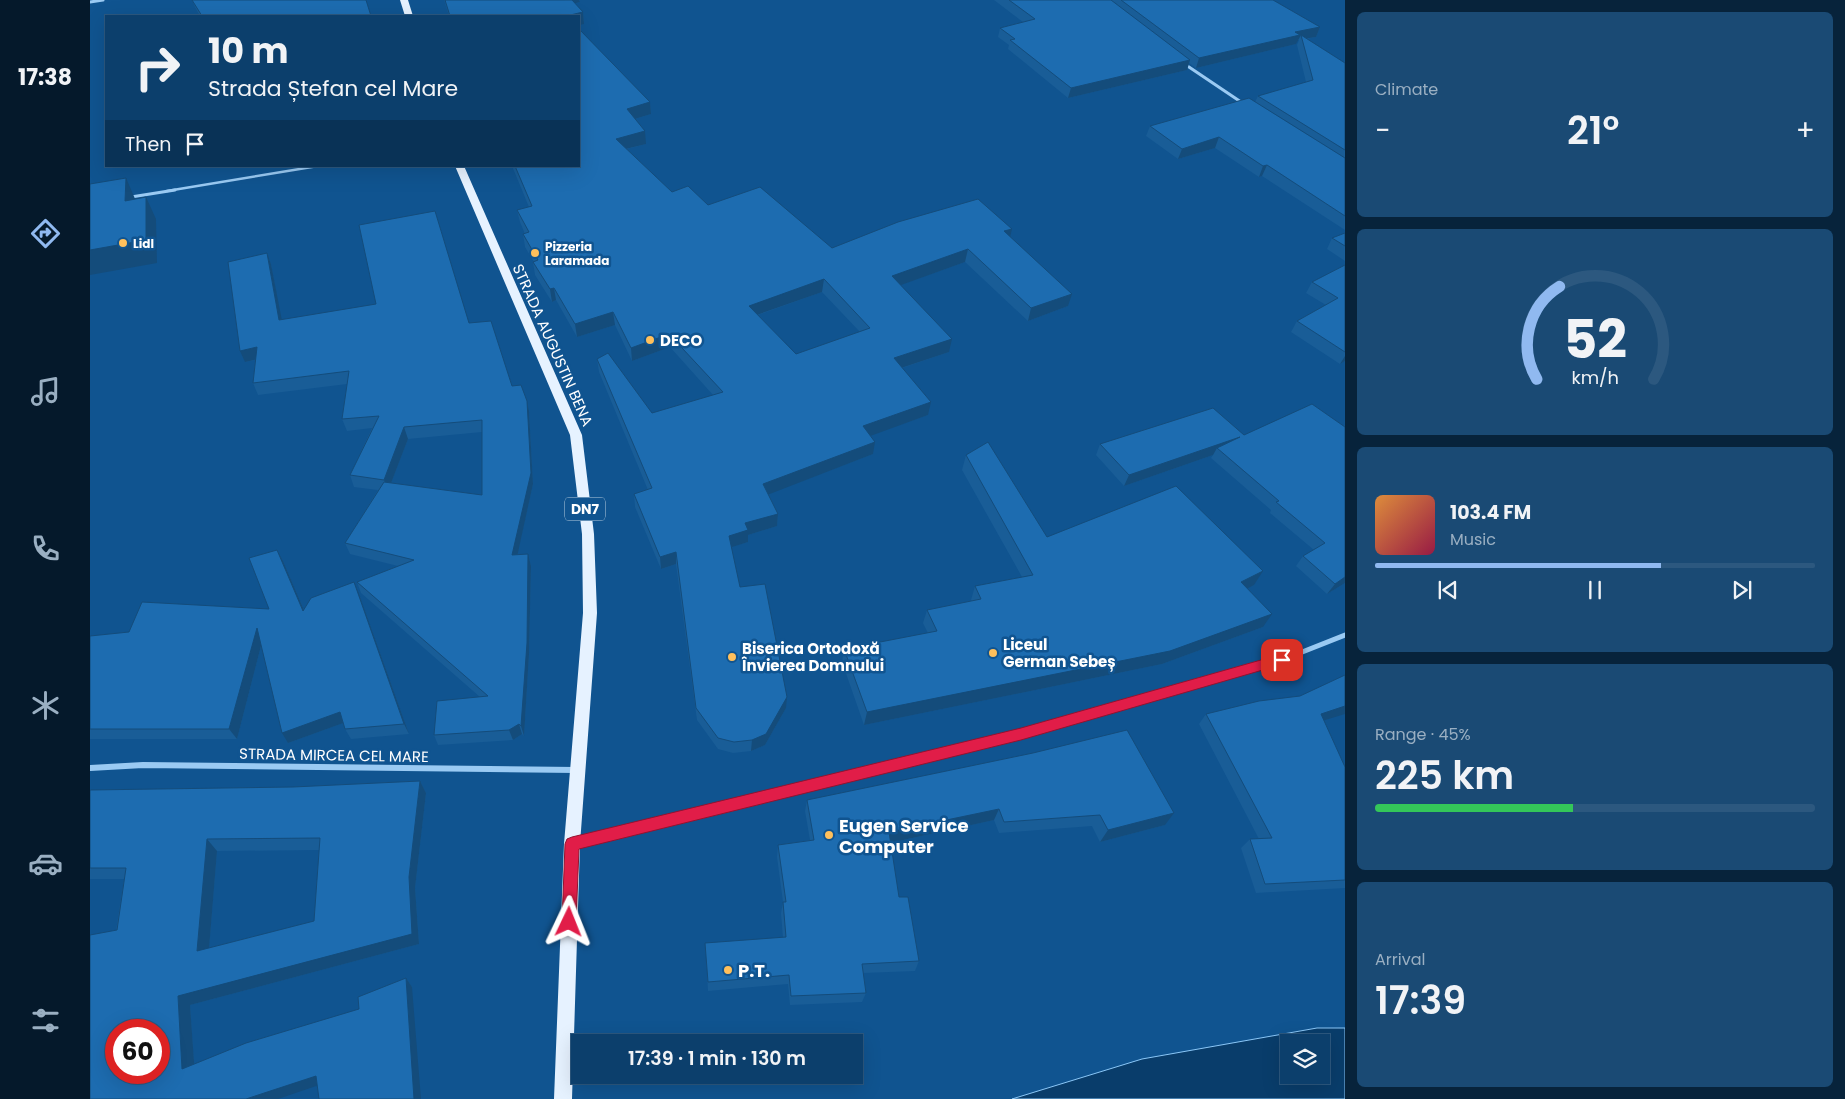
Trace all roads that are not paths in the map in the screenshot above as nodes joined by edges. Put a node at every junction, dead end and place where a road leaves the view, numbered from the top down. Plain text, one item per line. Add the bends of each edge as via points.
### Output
1 (103, 0) edge
2 (404, 0) edge
3 (90, 2) edge
4 (409, 15) edge
5 (1175, 58) edge
6 (1245, 104) edge
7 (312, 167) edge
8 (459, 167) edge
9 (129, 197) dead end
10 (1345, 635) edge
11 (90, 768) edge
12 (577, 770) junction
13 (572, 844) junction
14 (563, 1099) edge

1 - 3 street
2 - 4 main road
5 - 6 street
7 - 9 lane
8 - 12 main road, STRADA AUGUSTIN BENA / DN7 via 576,435 588,534 590,613
10 - 13 street via 1282,660 1021,734
11 - 12 street, STRADA MIRCEA CEL MARE via 143,765
12 - 13 main road, STRADA AUGUSTIN BENA / DN7
13 - 14 main road, DN7

